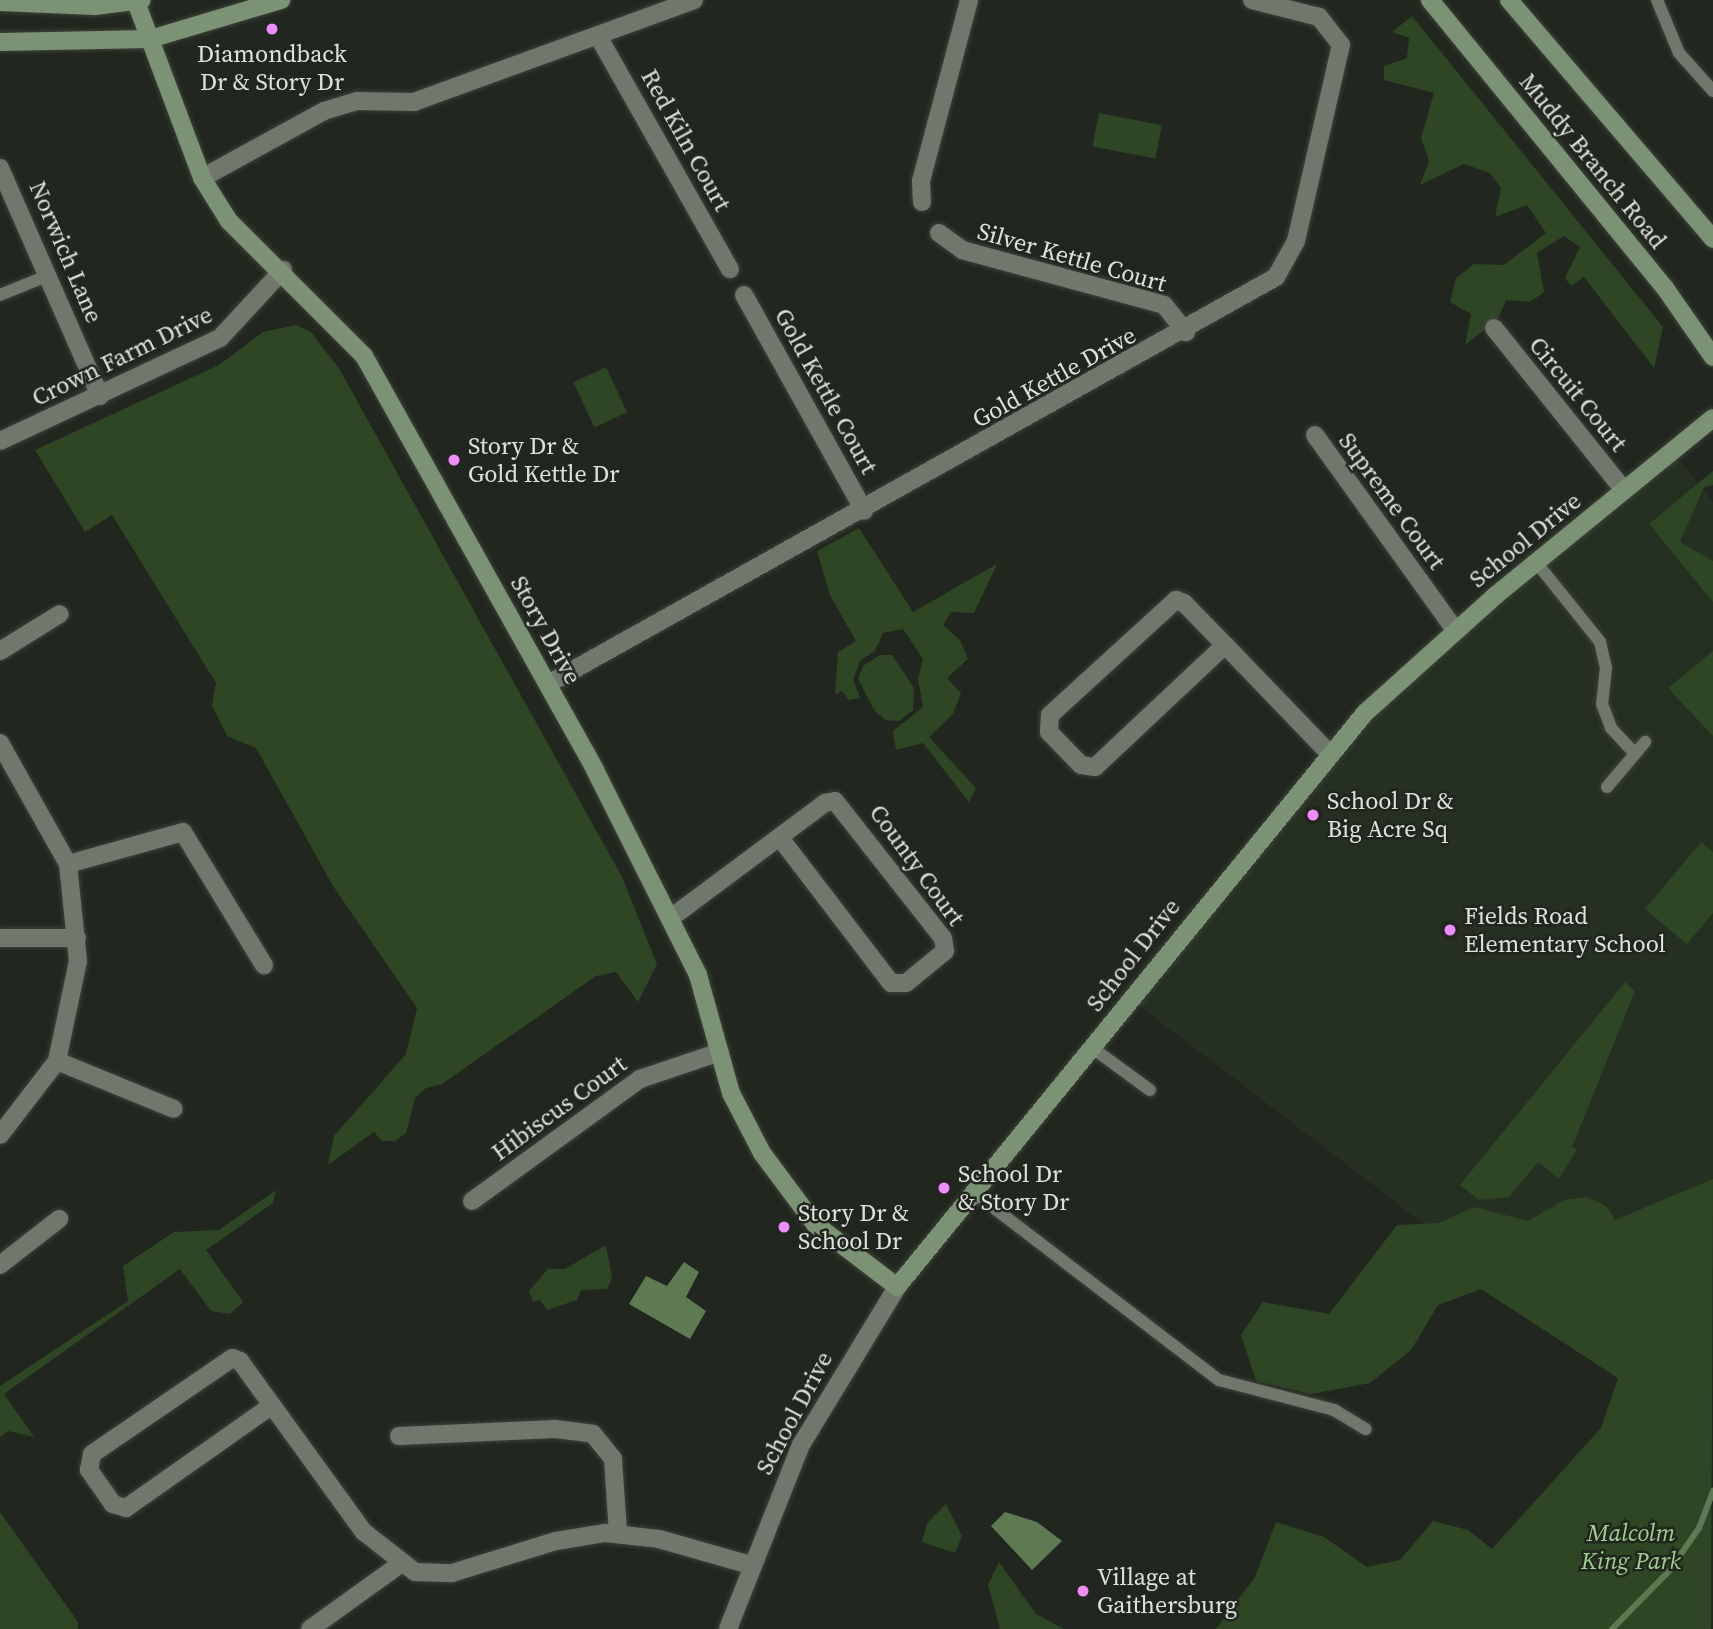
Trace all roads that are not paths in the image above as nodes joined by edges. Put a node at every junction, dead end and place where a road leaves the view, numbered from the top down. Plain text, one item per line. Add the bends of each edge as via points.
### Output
1 (281, 0) edge
2 (694, 0) edge
3 (969, 0) edge
4 (1252, 0) edge
5 (1430, 0) edge
6 (1510, 0) edge
7 (1657, 0) edge
8 (138, 1) edge
9 (0, 2) edge
10 (598, 36) junction
11 (150, 39) junction
12 (0, 42) edge
13 (1713, 90) edge
14 (0, 168) edge
15 (202, 178) junction
16 (922, 202) dead end
17 (939, 233) dead end
18 (1713, 239) edge
19 (730, 269) dead end
20 (283, 270) junction
21 (49, 275) junction
22 (0, 295) edge
23 (744, 295) dead end
24 (1494, 328) dead end
25 (1186, 332) junction
26 (1713, 357) edge
27 (100, 396) junction
28 (1713, 418) edge
29 (1315, 435) dead end
30 (0, 441) edge
31 (1623, 490) junction
32 (864, 511) junction
33 (1536, 562) junction
34 (61, 614) dead end
35 (1455, 630) junction
36 (1225, 645) junction
37 (0, 651) edge
38 (548, 684) junction
39 (1645, 742) dead end
40 (0, 743) edge
41 (1329, 753) junction
42 (1635, 754) junction
43 (1607, 787) dead end
44 (780, 838) junction
45 (68, 864) junction
46 (672, 917) junction
47 (0, 938) edge
48 (77, 938) junction
49 (264, 965) dead end
50 (1091, 1047) junction
51 (720, 1052) junction
52 (57, 1061) junction
53 (1150, 1090) dead end
54 (174, 1109) dead end
55 (0, 1135) edge
56 (974, 1192) junction
57 (472, 1201) dead end
58 (59, 1219) dead end
59 (0, 1265) edge
60 (897, 1287) junction
61 (271, 1406) junction
62 (1366, 1429) dead end
63 (399, 1436) dead end
64 (618, 1533) junction
65 (399, 1565) junction
66 (750, 1565) junction
67 (310, 1629) edge
68 (729, 1629) edge

1 - 11 street
2 - 10 street
3 - 16 street via 921,181
4 - 25 street, Gold Kettle Drive via 1319,17 1338,35 1341,57 1283,268
5 - 26 street, Muddy Branch Road via 1665,288
6 - 18 street, Muddy Branch Road
7 - 13 lane via 1679,52
8 - 9 street
8 - 11 street, Story Drive
10 - 15 street via 414,102 357,101 324,111
10 - 19 street, Red Kiln Court
11 - 12 street
11 - 15 street, Story Drive
14 - 21 street, Norwich Lane
15 - 20 street, Story Drive via 229,221
17 - 25 street, Silver Kettle Court via 962,250 1164,305
20 - 27 street, Crown Farm Drive via 220,338
20 - 38 street, Story Drive via 364,356
21 - 22 lane
21 - 27 street, Norwich Lane
23 - 32 street, Gold Kettle Court
24 - 31 street, Circuit Court
25 - 32 street, Gold Kettle Drive
27 - 30 street, Crown Farm Drive
28 - 31 street, School Drive
29 - 35 street, Supreme Court
31 - 33 street, School Drive
32 - 38 street, Gold Kettle Drive
33 - 35 street, School Drive
33 - 42 lane via 1600,642 1604,715
34 - 37 street
35 - 41 street, School Drive
36 - 36 street via 1184,603 1167,603 1050,715 1049,732 1082,765 1095,767
36 - 41 street
38 - 46 street, Story Drive
39 - 42 lane
40 - 45 street
41 - 50 street, School Drive
42 - 43 lane
44 - 44 street, County Court via 825,803 844,805 943,938 945,951 906,983 891,984
44 - 46 street, County Court
45 - 48 street
45 - 49 street via 183,832
46 - 51 street, Story Drive via 698,975
47 - 48 street
48 - 52 street via 76,990
50 - 53 lane
50 - 56 street, School Drive
51 - 57 street, Hibiscus Court via 640,1079
51 - 60 street, Story Drive via 732,1093 784,1189 815,1224
52 - 54 street
52 - 55 street
56 - 60 street, School Drive
56 - 62 lane via 1219,1380 1334,1410
58 - 59 street
60 - 66 street, School Drive via 801,1445
61 - 61 street via 240,1361 227,1359 92,1454 89,1470 117,1507 126,1508
61 - 65 street via 363,1532
63 - 64 street via 555,1429 593,1434 612,1459
64 - 65 street via 556,1541 452,1573
64 - 66 street
65 - 67 street
66 - 68 street, School Drive

